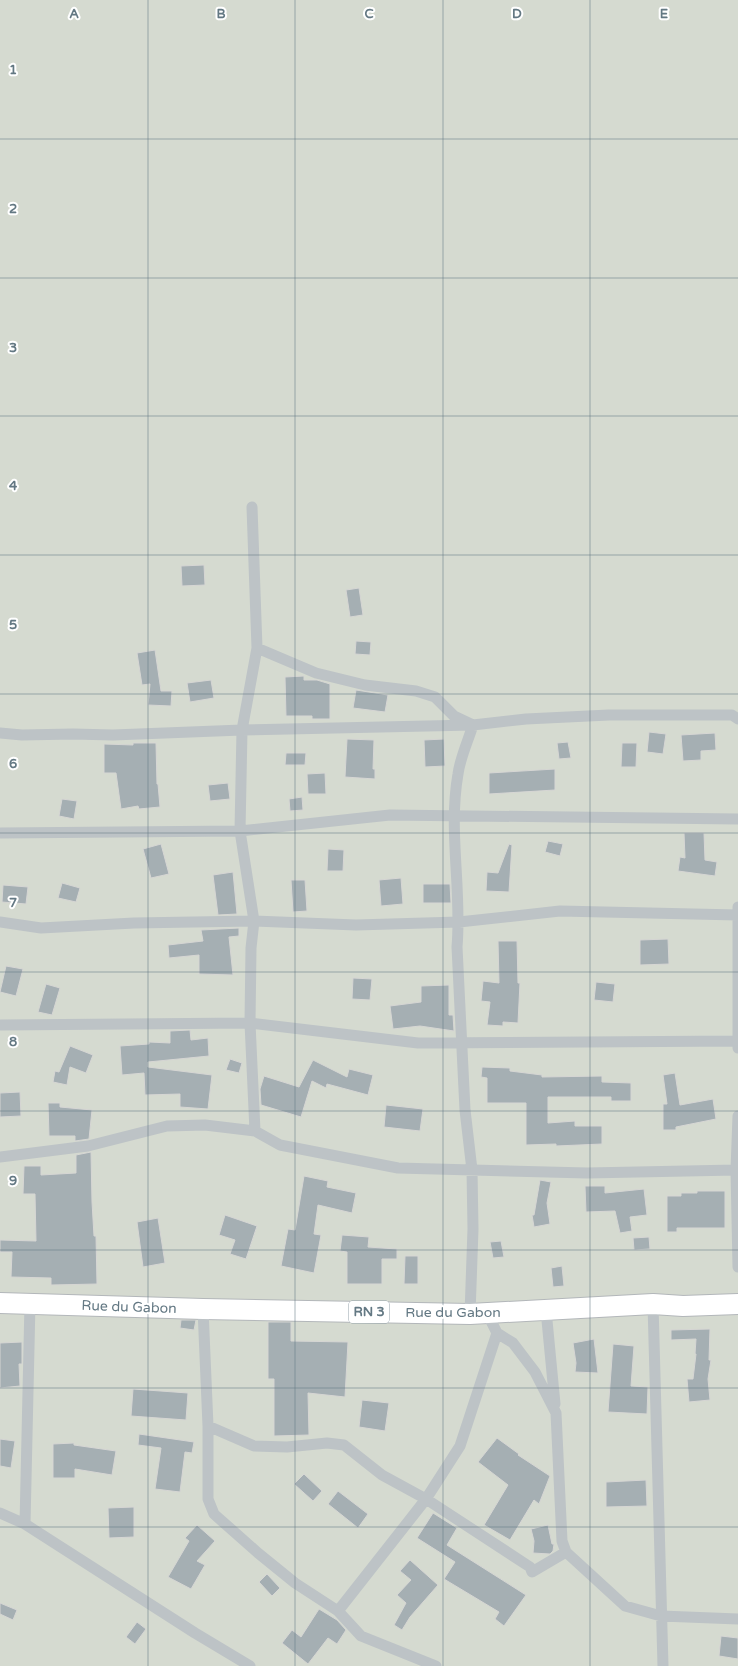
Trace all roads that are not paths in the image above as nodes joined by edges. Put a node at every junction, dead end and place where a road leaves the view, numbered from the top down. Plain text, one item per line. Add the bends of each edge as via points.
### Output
1 (252, 507) dead end
2 (257, 648) junction
3 (738, 719) edge
4 (473, 725) junction
5 (242, 730) junction
6 (0, 733) edge
7 (455, 816) junction
8 (738, 819) edge
9 (240, 831) junction
10 (0, 833) edge
11 (738, 907) edge
12 (738, 915) edge
13 (254, 921) junction
14 (0, 922) edge
15 (459, 922) junction
16 (250, 1023) junction
17 (0, 1025) edge
18 (738, 1041) edge
19 (462, 1043) junction
20 (738, 1048) edge
21 (738, 1116) edge
22 (255, 1131) junction
23 (0, 1157) edge
24 (472, 1170) junction
25 (736, 1170) junction
26 (738, 1267) edge
27 (0, 1303) edge
28 (30, 1303) junction
29 (653, 1304) junction
30 (738, 1304) edge
31 (203, 1309) junction
32 (546, 1310) junction
33 (478, 1314) junction
34 (497, 1333) junction
35 (556, 1413) junction
36 (208, 1426) junction
37 (426, 1498) junction
38 (0, 1513) edge
39 (25, 1524) junction
40 (566, 1552) junction
41 (338, 1611) junction
42 (661, 1616) junction
43 (738, 1619) edge
44 (250, 1666) edge
45 (436, 1666) edge
46 (663, 1666) edge

1 - 2 street
2 - 4 street via 316,673 365,685 416,691 435,697 454,716
2 - 5 street
3 - 4 street via 732,715 609,715 526,719
4 - 5 street
4 - 7 street via 458,773
5 - 6 street via 113,735
5 - 9 street
7 - 8 street
7 - 9 street via 390,815
7 - 15 street
9 - 10 street
9 - 13 street
11 - 12 street
12 - 15 street via 560,911
12 - 18 street
13 - 14 street via 41,928
13 - 15 street via 356,925
13 - 16 street
15 - 19 street via 457,947
16 - 17 street
16 - 19 street via 418,1043
16 - 22 street
18 - 19 street
18 - 20 street
19 - 24 street via 465,1110
21 - 25 street
22 - 23 street via 205,1125 167,1126 88,1146
22 - 24 street via 280,1145 398,1168
24 - 25 street via 587,1173
24 - 33 street
25 - 26 street
27 - 28 highway, Rue du Gabon / RN 3
28 - 31 highway, Rue du Gabon / RN 3
28 - 39 street
29 - 30 highway, Rue du Gabon / RN 3
29 - 32 highway, Rue du Gabon / RN 3
29 - 42 street
31 - 33 highway, Rue du Gabon / RN 3
31 - 36 street
32 - 33 highway, Rue du Gabon / RN 3
32 - 35 street
33 - 34 street
34 - 35 street via 513,1343 535,1372
34 - 37 street via 460,1446
35 - 40 street via 562,1541
36 - 37 street via 254,1446 288,1447 327,1443 344,1445 382,1475
36 - 41 street via 208,1499 214,1514 295,1583
37 - 40 street via 530,1567 532,1572
37 - 41 street
38 - 39 street
39 - 44 street
40 - 42 street via 625,1606
41 - 45 street via 361,1636
42 - 43 street
42 - 46 street

